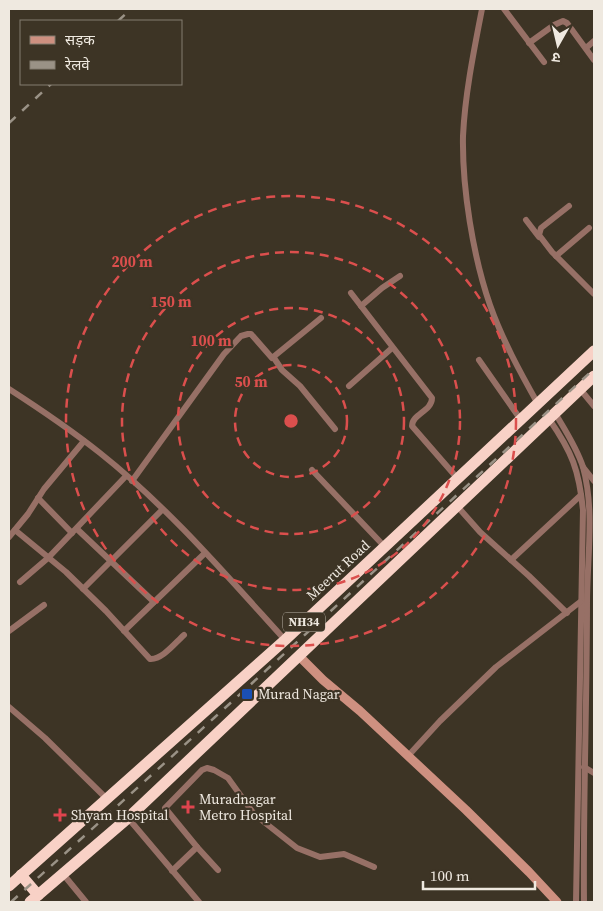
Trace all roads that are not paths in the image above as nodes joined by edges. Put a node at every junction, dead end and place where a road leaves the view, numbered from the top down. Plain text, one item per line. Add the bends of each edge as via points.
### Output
1 (482, 9) edge
2 (504, 9) edge
3 (594, 41) edge
4 (529, 43) junction
5 (586, 48) junction
6 (594, 60) edge
7 (544, 62) dead end
8 (569, 206) dead end
9 (526, 220) dead end
10 (589, 228) dead end
11 (540, 238) junction
12 (556, 256) junction
13 (400, 276) dead end
14 (351, 293) dead end
15 (594, 294) edge
16 (361, 306) junction
17 (321, 318) dead end
18 (392, 348) junction
19 (594, 351) edge
20 (274, 358) junction
21 (479, 360) dead end
22 (594, 376) edge
23 (349, 386) dead end
24 (9, 389) edge
25 (580, 390) junction
26 (538, 404) junction
27 (594, 406) edge
28 (552, 416) junction
29 (521, 420) junction
30 (335, 430) dead end
31 (84, 441) junction
32 (582, 466) junction
33 (312, 470) dead end
34 (129, 479) junction
35 (458, 479) junction
36 (594, 481) edge
37 (582, 496) junction
38 (38, 498) junction
39 (457, 506) junction
40 (162, 510) junction
41 (15, 530) junction
42 (74, 531) junction
43 (9, 537) edge
44 (385, 547) junction
45 (205, 553) junction
46 (49, 557) junction
47 (511, 560) junction
48 (112, 561) junction
49 (585, 562) junction
50 (20, 582) dead end
51 (594, 582) edge
52 (587, 588) junction
53 (83, 589) junction
54 (337, 592) junction
55 (154, 602) junction
56 (580, 602) junction
57 (44, 605) dead end
58 (350, 607) junction
59 (567, 613) junction
60 (591, 621) edge
61 (9, 631) edge
62 (124, 631) junction
63 (184, 635) dead end
64 (285, 640) junction
65 (300, 656) junction
66 (590, 668) edge
67 (580, 670) junction
68 (9, 707) edge
69 (587, 716) junction
70 (594, 722) edge
71 (408, 756) junction
72 (584, 767) junction
73 (594, 773) edge
74 (107, 799) junction
75 (128, 818) junction
76 (197, 847) junction
77 (374, 867) dead end
78 (218, 870) dead end
79 (172, 871) junction
80 (63, 874) junction
81 (21, 875) junction
82 (9, 886) edge
83 (34, 899) edge
84 (86, 902) edge
85 (199, 902) edge
86 (558, 902) edge
87 (576, 902) edge
88 (584, 902) edge

1 - 26 street via 463,137 471,220 491,306
2 - 4 street
3 - 5 street
4 - 5 street via 563,21
4 - 7 street
5 - 6 street
8 - 11 street via 542,228
9 - 11 street
10 - 12 street
11 - 12 street
12 - 15 street
13 - 16 street
14 - 16 street
16 - 18 street
17 - 20 street
18 - 23 street
18 - 35 street via 432,400 412,426
19 - 26 highway, Meerut Road / NH34
20 - 30 street
20 - 34 street via 251,334 241,336
21 - 29 street
22 - 25 highway, NH34
24 - 31 street
25 - 27 street
25 - 28 highway, NH34
26 - 29 highway, Meerut Road / NH34
28 - 32 street via 576,450
28 - 37 street via 577,471
28 - 39 highway, NH34
29 - 35 highway, Meerut Road / NH34
31 - 34 street
31 - 38 street
32 - 36 street
32 - 49 street via 589,506
33 - 44 street
34 - 40 street
34 - 42 street
35 - 44 highway, Meerut Road / NH34
37 - 47 street
37 - 49 street
38 - 41 street
38 - 42 street
39 - 47 street
39 - 58 highway, NH34
40 - 45 street
40 - 48 street
41 - 43 street
41 - 46 street
42 - 46 street
42 - 48 street
44 - 54 highway, Meerut Road / NH34
45 - 55 street
45 - 64 street
46 - 50 street
46 - 53 street
47 - 59 street
48 - 53 street
48 - 55 street
49 - 52 street
49 - 56 street
51 - 52 street
52 - 60 street
53 - 62 street
54 - 58 highway
54 - 64 highway, Meerut Road / NH34
55 - 62 street
56 - 59 street
56 - 67 street
57 - 61 street
58 - 65 highway, NH34
59 - 71 street via 496,667
60 - 66 street
62 - 63 street via 153,659 161,656
64 - 74 highway, Meerut Road / NH34
65 - 71 street
65 - 75 highway, NH34
66 - 67 street
66 - 69 street
67 - 87 street
68 - 74 street
69 - 70 street
69 - 72 street
71 - 86 street
72 - 73 street
72 - 88 street
74 - 81 highway, Meerut Road / NH34
75 - 79 street
75 - 80 highway, NH34
76 - 77 street via 165,808 207,768 228,778 254,814 297,848 320,857 344,854
76 - 78 street
76 - 79 street
79 - 85 street
80 - 83 highway, NH34
80 - 84 street
81 - 82 highway, Meerut Road / NH34
81 - 83 highway

